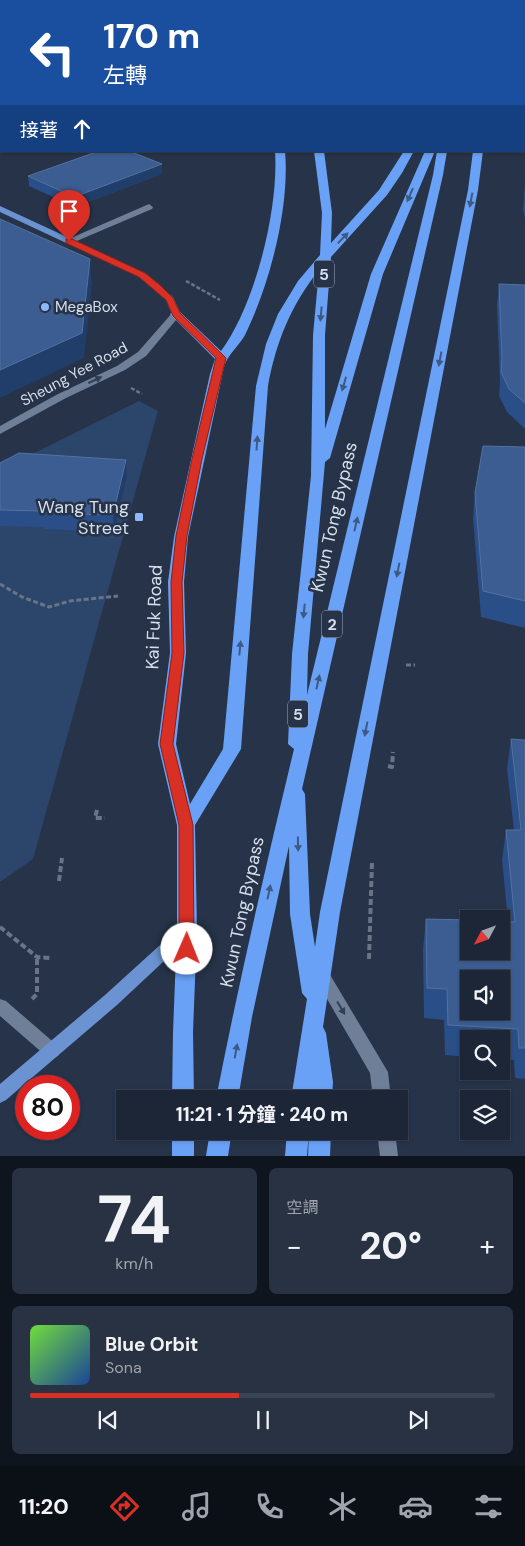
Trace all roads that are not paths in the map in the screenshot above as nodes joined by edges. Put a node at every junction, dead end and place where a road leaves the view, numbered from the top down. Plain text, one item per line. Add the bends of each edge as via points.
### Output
1 (280, 152) edge
2 (319, 152) edge
3 (408, 152) edge
4 (430, 152) edge
5 (442, 152) edge
6 (478, 152) edge
7 (149, 207) dead end
8 (0, 209) edge
9 (69, 241) junction
10 (176, 314) junction
11 (221, 358) junction
12 (0, 431) edge
13 (318, 476) junction
14 (186, 825) junction
15 (187, 930) junction
16 (307, 951) junction
17 (0, 1006) edge
18 (52, 1051) junction
19 (183, 1090) edge
20 (229, 1090) edge
21 (303, 1090) edge
22 (322, 1090) edge
23 (381, 1090) edge
24 (0, 1095) edge
25 (183, 1140) edge
26 (220, 1140) edge
27 (297, 1140) edge
28 (320, 1140) edge
29 (387, 1140) edge
30 (183, 1156) edge
31 (217, 1156) edge
32 (296, 1156) edge
33 (319, 1156) edge
34 (389, 1156) edge

1 - 11 highway, Kai Fuk Road via 277,212 253,299 238,336
2 -> 13 highway, 5 via 326,213 319,335
14 -> 3 highway via 232,749 262,386 276,331 308,277 380,198
4 -> 13 highway via 376,274
20 -> 5 highway, Kwun Tong Bypass / 2 via 271,882
6 -> 21 highway via 330,912
7 - 9 street
8 - 9 main road
9 - 10 main road via 142,275 170,299
10 - 11 highway
12 -> 10 street, Sheung Yee Road via 142,354
11 - 14 highway, Kai Fuk Road via 184,519 176,582 178,653 166,744
13 -> 16 highway, 5 via 300,654 296,754 300,914
14 - 15 highway, Kai Fuk Road
15 - 18 main road
15 - 19 highway, Kai Fuk Road
16 - 22 highway, 5
16 -> 23 street via 379,1072
17 - 18 street
18 - 24 main road
25 - 30 highway
26 - 31 highway
27 - 32 highway
28 - 33 highway
29 - 34 street

